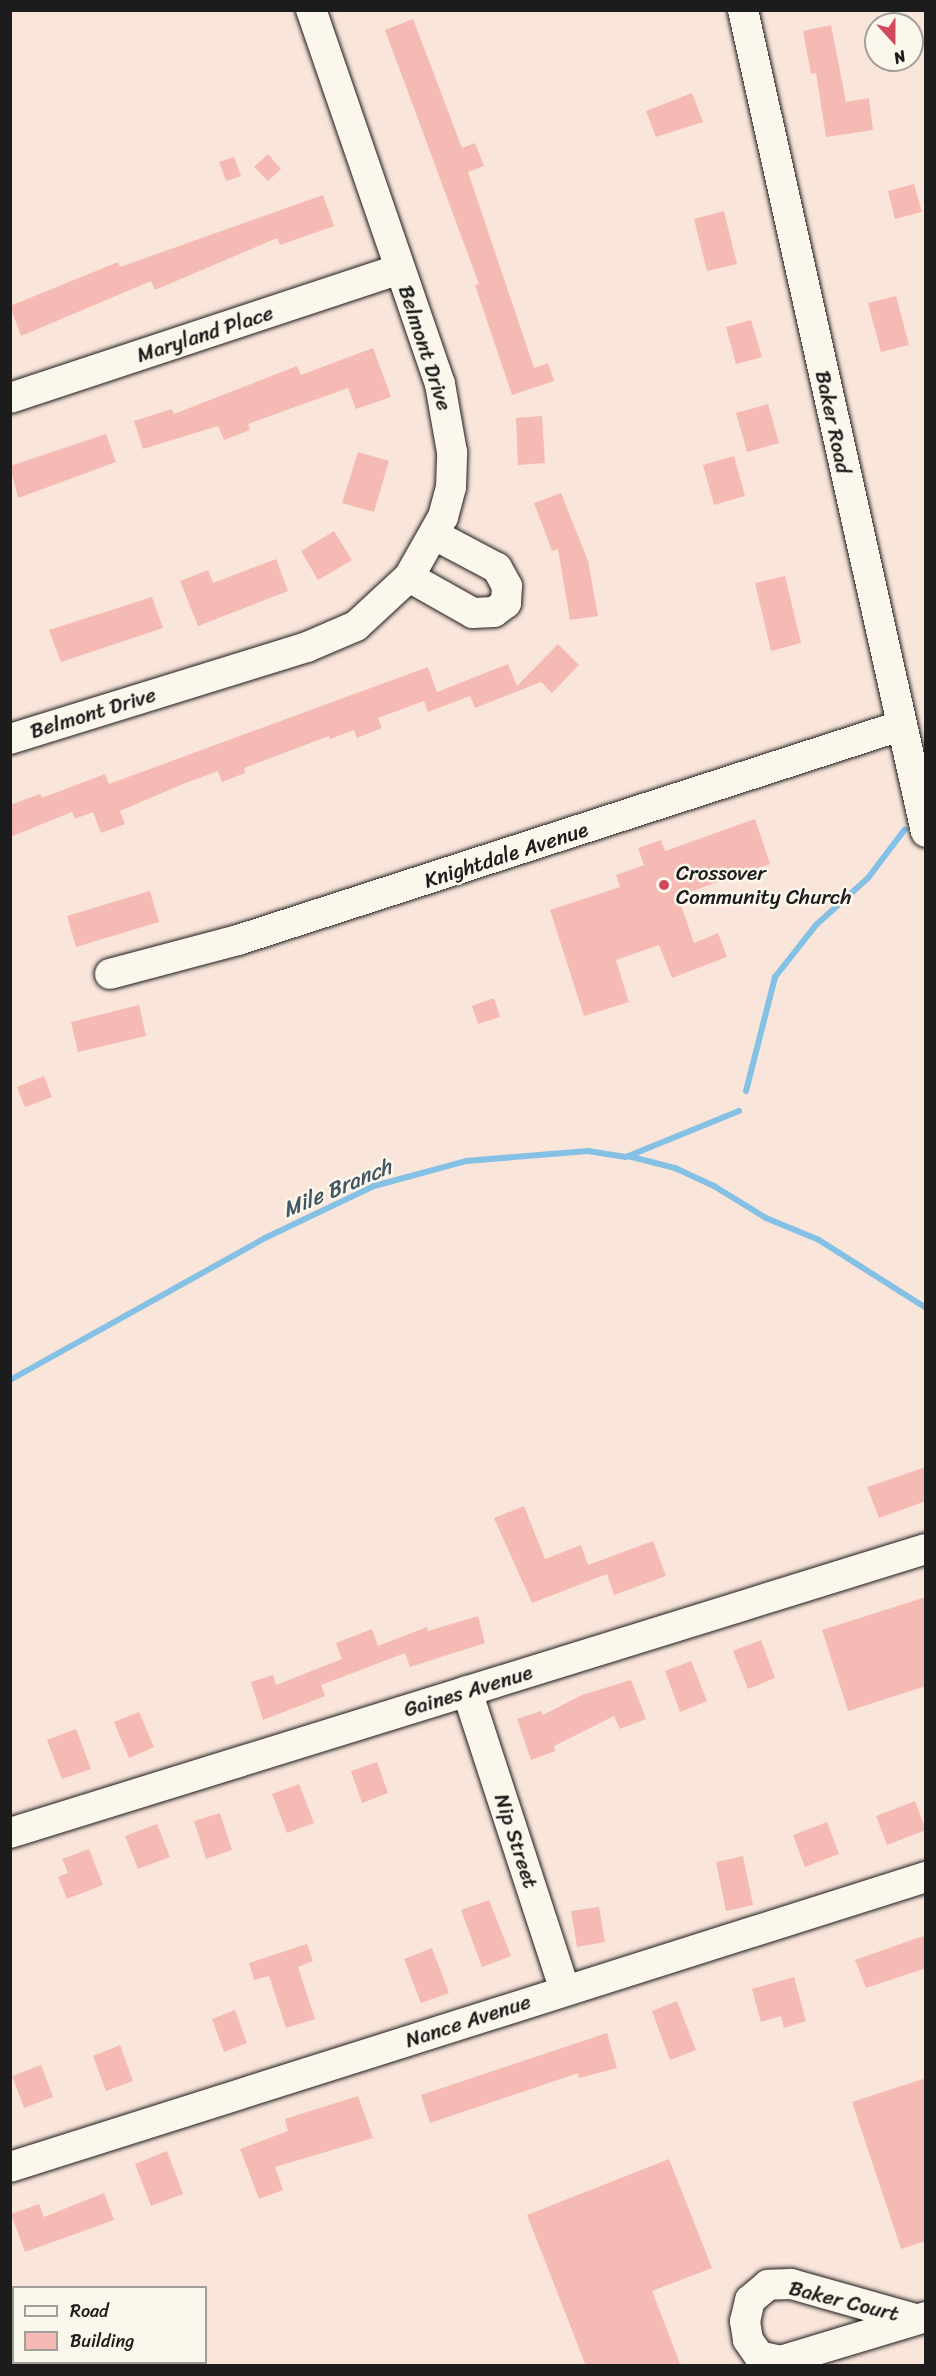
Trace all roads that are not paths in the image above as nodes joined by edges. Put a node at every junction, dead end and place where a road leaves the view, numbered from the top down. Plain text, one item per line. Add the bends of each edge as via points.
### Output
1 (311, 10) edge
2 (743, 10) edge
3 (399, 269) junction
4 (10, 398) edge
5 (435, 535) junction
6 (409, 577) junction
7 (900, 726) junction
8 (10, 739) edge
9 (926, 832) edge
10 (110, 974) dead end
11 (926, 1549) edge
12 (467, 1691) junction
13 (10, 1833) edge
14 (926, 1877) edge
15 (565, 1990) junction
16 (10, 2167) edge
17 (920, 2318) edge

1 - 3 street, Belmont Drive
2 - 7 street, Baker Road
3 - 4 street, Maryland Place
3 - 5 street, Belmont Drive via 450,422 451,487
5 - 6 street, Belmont Drive
5 - 6 street via 497,568 507,586 506,603 494,612 472,613
6 - 8 street, Belmont Drive via 356,626 308,647
7 - 9 street, Baker Road
7 - 10 street, Knightdale Avenue via 238,940
11 - 12 street, Gaines Avenue
12 - 13 street, Gaines Avenue
12 - 15 street, Nip Street
14 - 15 street, Nance Avenue
15 - 16 street, Nance Avenue
17 - 17 street, Baker Court via 780,2361 759,2356 748,2340 745,2321 750,2300 768,2285 791,2284

